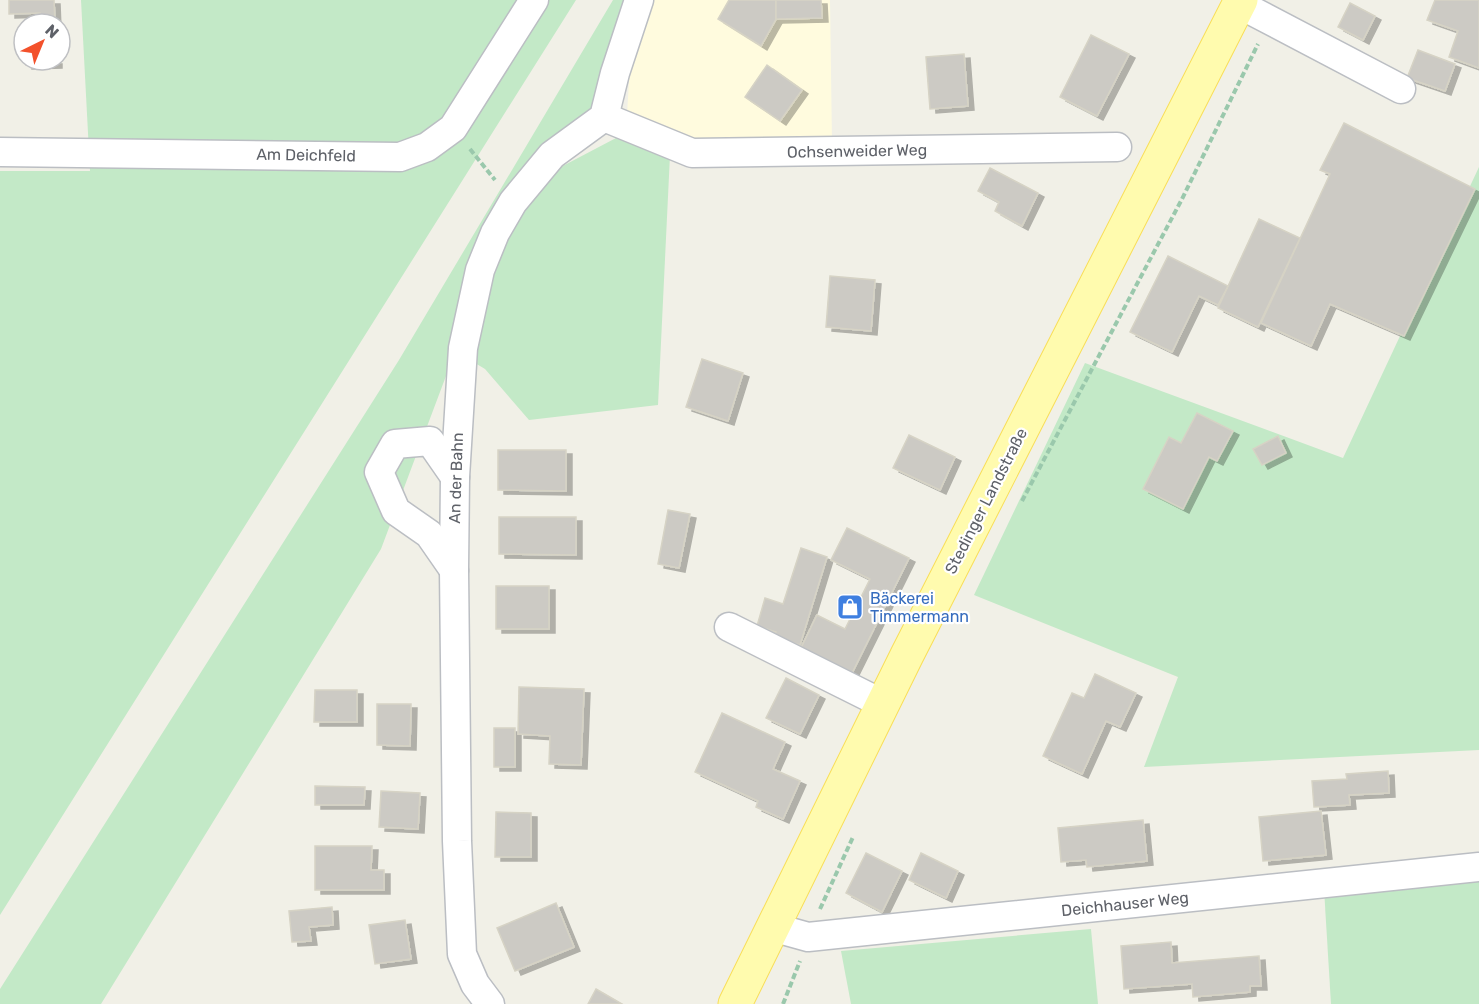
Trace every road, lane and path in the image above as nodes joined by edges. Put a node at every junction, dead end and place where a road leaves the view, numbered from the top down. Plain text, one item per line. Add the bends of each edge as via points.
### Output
1 (534, 0) edge
2 (639, 0) edge
3 (1240, 2) edge
4 (1270, 20) junction
5 (1401, 89) dead end
6 (604, 117) junction
7 (453, 128) junction
8 (1117, 147) dead end
9 (0, 152) edge
10 (513, 202) junction
11 (455, 477) junction
12 (1020, 504) dead end
13 (454, 570) junction
14 (729, 627) dead end
15 (883, 704) junction
16 (856, 831) dead end
17 (1479, 867) edge
18 (772, 927) junction
19 (808, 937) junction
20 (490, 1004) edge
21 (735, 1004) edge
22 (783, 1004) edge

1 - 7 street, Am Deichfeld
2 - 6 street
3 - 4 street
3 - 15 main road, Stedinger Landstraße
4 - 5 street
4 - 12 path via 1182,199
6 - 8 street, Ochsenweider Weg via 692,153
6 - 10 street, An der Bahn via 552,155
7 - 9 street, Am Deichfeld via 427,147 400,157
7 - 10 path
10 - 11 street, An der Bahn via 480,270 463,348
11 - 13 street, An der Bahn
11 - 13 street via 430,441 395,444 379,472 396,512 429,534
13 - 20 street, An der Bahn via 462,954 475,984
14 - 15 street
15 - 18 main road, Stedinger Landstraße
16 - 19 path
17 - 19 street, Deichhauser Weg
18 - 19 street, Deichhauser Weg
18 - 21 main road, Stedinger Landstraße
19 - 22 path

